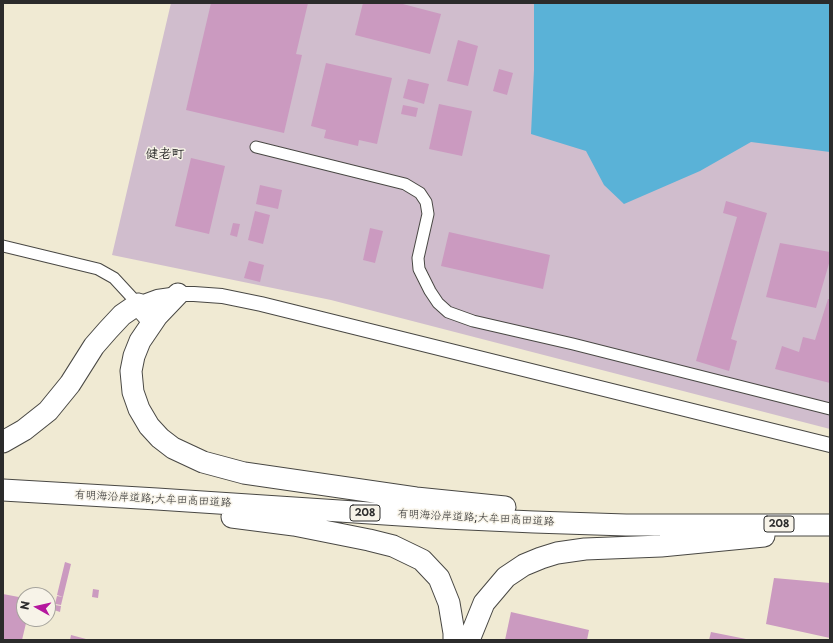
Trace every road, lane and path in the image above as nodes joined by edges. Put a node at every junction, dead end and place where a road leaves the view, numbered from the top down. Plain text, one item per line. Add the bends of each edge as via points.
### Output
1 (256, 147) dead end
2 (3, 246) edge
3 (178, 294) junction
4 (138, 304) junction
5 (153, 321) junction
6 (830, 409) edge
7 (3, 442) edge
8 (830, 445) edge
9 (3, 490) edge
10 (3, 498) edge
11 (728, 524) junction
12 (830, 525) edge
13 (830, 530) edge
14 (454, 640) edge
15 (469, 640) edge

1 - 6 street via 405,184 420,193 426,202 428,214 418,258 419,269 434,297 452,314
2 - 4 street via 98,269 114,278
3 - 4 street via 157,297
3 - 5 highway
3 - 8 street via 222,296 261,304
4 - 5 highway
4 - 7 highway via 122,315 94,346 70,384 48,411 24,430
5 - 11 highway via 140,341 131,372 133,392 139,409 148,426 160,438 173,448 203,462 244,473 416,498
9 - 11 highway, 有明海沿岸道路;大牟田高田道路 / 208 via 454,518 626,525
10 - 14 highway via 249,519 330,532 393,546 422,560 439,578 449,603
11 - 12 highway, 有明海沿岸道路;大牟田高田道路 / 208
13 - 15 highway via 557,553 524,565 506,577 484,603

